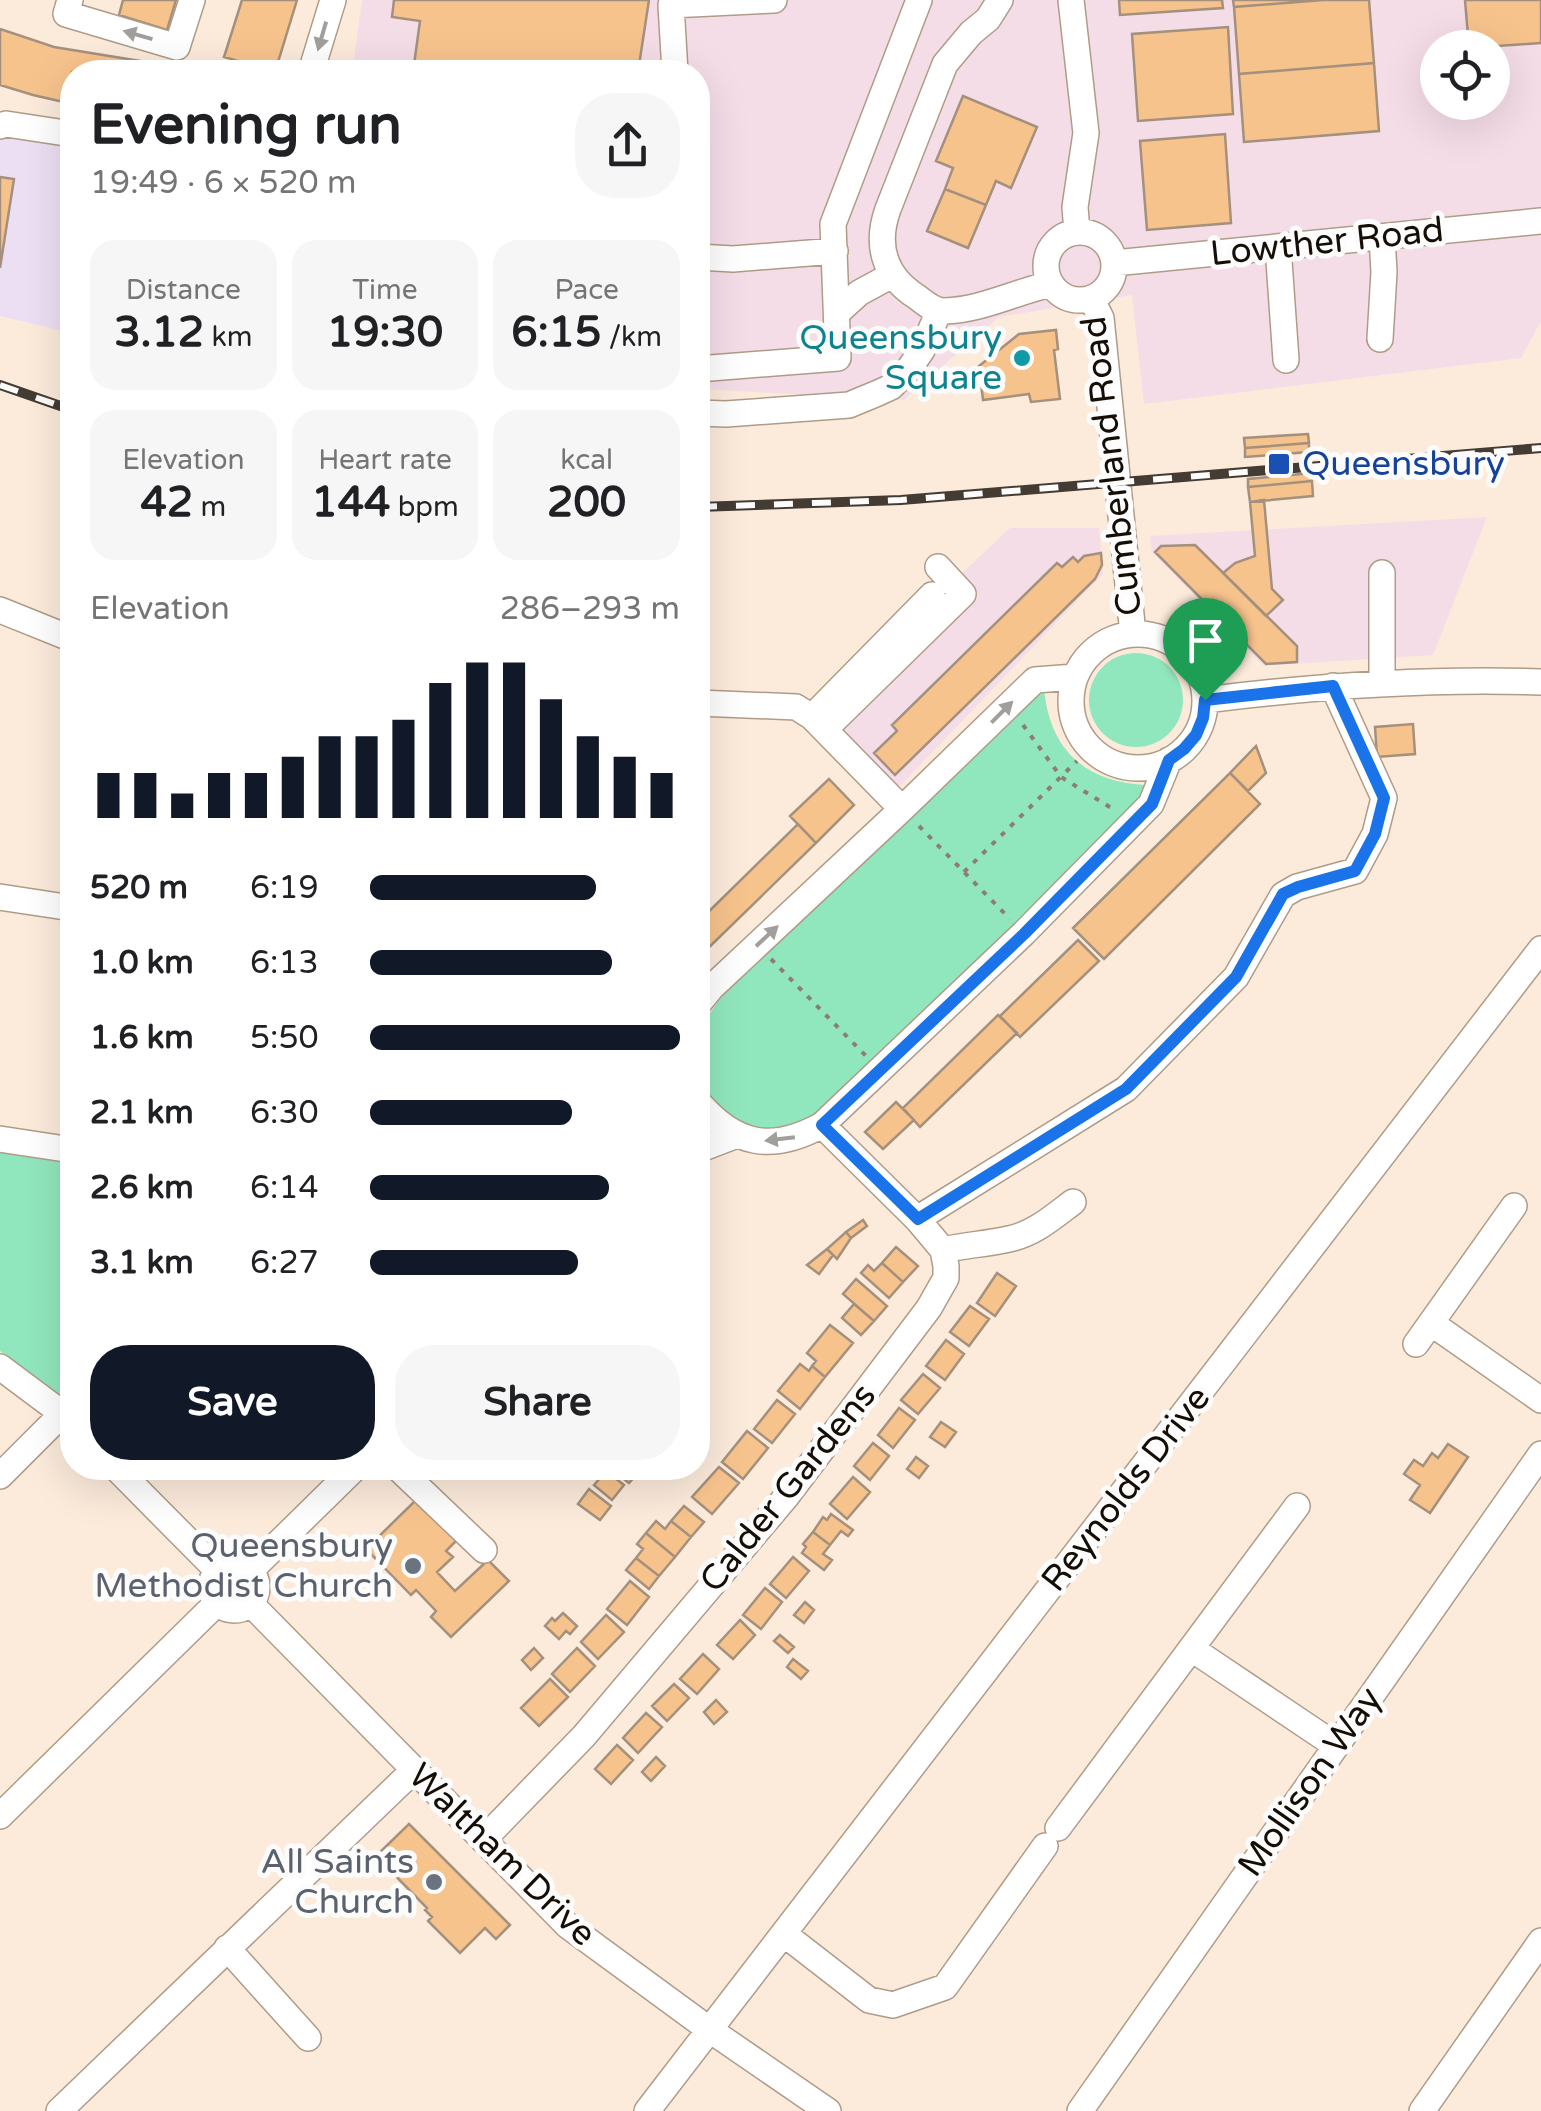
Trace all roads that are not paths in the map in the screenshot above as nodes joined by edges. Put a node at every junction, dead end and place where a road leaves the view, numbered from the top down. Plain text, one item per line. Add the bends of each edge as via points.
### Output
1 (70, 0) edge
2 (192, 0) edge
3 (332, 0) edge
4 (774, 0) edge
5 (919, 0) edge
6 (1000, 0) edge
7 (1071, 0) edge
8 (315, 60) edge
9 (673, 60) edge
10 (3, 125) edge
11 (60, 132) edge
12 (1541, 221) edge
13 (1077, 232) junction
14 (1382, 237) junction
15 (1278, 247) junction
16 (835, 252) junction
17 (710, 258) edge
18 (1114, 263) junction
19 (892, 275) junction
20 (1051, 284) junction
21 (1091, 298) junction
22 (939, 311) junction
23 (838, 312) junction
24 (1380, 339) dead end
25 (1286, 360) dead end
26 (710, 368) edge
27 (710, 414) edge
28 (938, 567) dead end
29 (1382, 573) dead end
30 (932, 595) dead end
31 (0, 610) edge
32 (60, 634) edge
33 (1133, 634) junction
34 (1075, 676) junction
35 (1541, 682) edge
36 (1382, 683) junction
37 (1333, 686) junction
38 (1205, 700) junction
39 (710, 703) edge
40 (819, 723) junction
41 (1169, 760) junction
42 (902, 809) junction
43 (0, 897) edge
44 (60, 906) edge
45 (1541, 948) edge
46 (710, 989) edge
47 (710, 1116) edge
48 (822, 1125) junction
49 (737, 1135) junction
50 (0, 1139) edge
51 (710, 1145) edge
52 (60, 1148) edge
53 (1073, 1202) dead end
54 (1514, 1206) dead end
55 (918, 1219) junction
56 (942, 1250) junction
57 (0, 1368) edge
58 (1541, 1400) edge
59 (60, 1408) edge
60 (60, 1422) edge
61 (1541, 1454) edge
62 (0, 1476) edge
63 (128, 1480) edge
64 (342, 1480) edge
65 (411, 1480) edge
66 (1297, 1506) dead end
67 (484, 1550) dead end
68 (216, 1570) junction
69 (250, 1570) junction
70 (250, 1603) junction
71 (217, 1604) junction
72 (1192, 1649) junction
73 (1335, 1746) junction
74 (414, 1770) junction
75 (0, 1816) edge
76 (483, 1840) junction
77 (784, 1934) junction
78 (1541, 1941) edge
79 (227, 1948) junction
80 (710, 2030) junction
81 (308, 2038) dead end
82 (59, 2111) edge
83 (647, 2111) edge
84 (828, 2111) edge
85 (1080, 2111) edge
86 (1422, 2111) edge

2 -> 1 street via 177,46 66,14
3 -> 8 street
4 - 9 street via 671,5
5 - 16 street via 833,224
6 - 19 street via 945,64 906,162 882,225
7 - 13 street via 1086,133
10 - 11 street
12 - 14 street, Lowther Road
13 - 18 street via 1106,243
13 - 20 street via 1049,250
14 - 15 street, Lowther Road
14 - 24 street
15 - 18 street, Lowther Road
15 - 25 street
16 - 17 street
16 - 23 street
18 - 21 street via 1106,287
19 - 22 street
19 - 23 street
20 - 21 street via 1069,298
20 - 22 street via 988,306
21 - 33 street, Cumberland Road via 1101,318
22 - 27 street via 909,369 878,393 849,405
23 - 26 street via 838,358
28 - 40 street via 963,594
29 - 36 street
30 - 40 street
31 - 32 street
33 - 34 street via 1098,647
33 - 38 street via 1175,644 1201,678
34 - 41 street via 1070,700 1085,743 1124,766
42 -> 34 street via 1035,680
35 - 36 street
36 - 37 street
37 - 38 street
37 - 55 street via 1384,798 1355,871 1283,894 1236,977 1126,1089
38 - 41 street via 1196,735
39 - 40 street via 796,707
40 - 42 street
41 - 48 street via 1152,804
46 -> 42 street
43 - 44 street
45 - 77 street, Reynolds Drive
47 - 49 street
48 -> 49 street via 784,1140
48 - 55 street
49 - 51 street
50 - 52 street
53 - 56 street via 1010,1239
54 - 58 street via 1424,1334
55 - 56 street
56 - 76 street, Calder Gardens via 946,1278 929,1308 786,1497 584,1736
57 - 59 street
60 - 62 street
61 - 73 street, Mollison Way
63 - 68 street
64 - 69 street
65 - 67 street
66 - 72 street
68 - 69 street via 234,1563
68 - 71 street via 210,1587
69 - 70 street via 258,1587
70 - 71 street via 234,1610
70 - 74 street, Waltham Drive
71 - 75 street
72 - 73 street
72 - 77 street via 944,1987 893,2005 869,2000
73 - 85 street, Mollison Way
74 - 76 street, Waltham Drive
74 - 79 street
76 - 80 street, Waltham Drive via 568,1926
77 - 80 street, Reynolds Drive
78 - 86 street
79 - 81 street
79 - 82 street
80 - 83 street, Reynolds Drive
80 - 84 street, Waltham Drive

